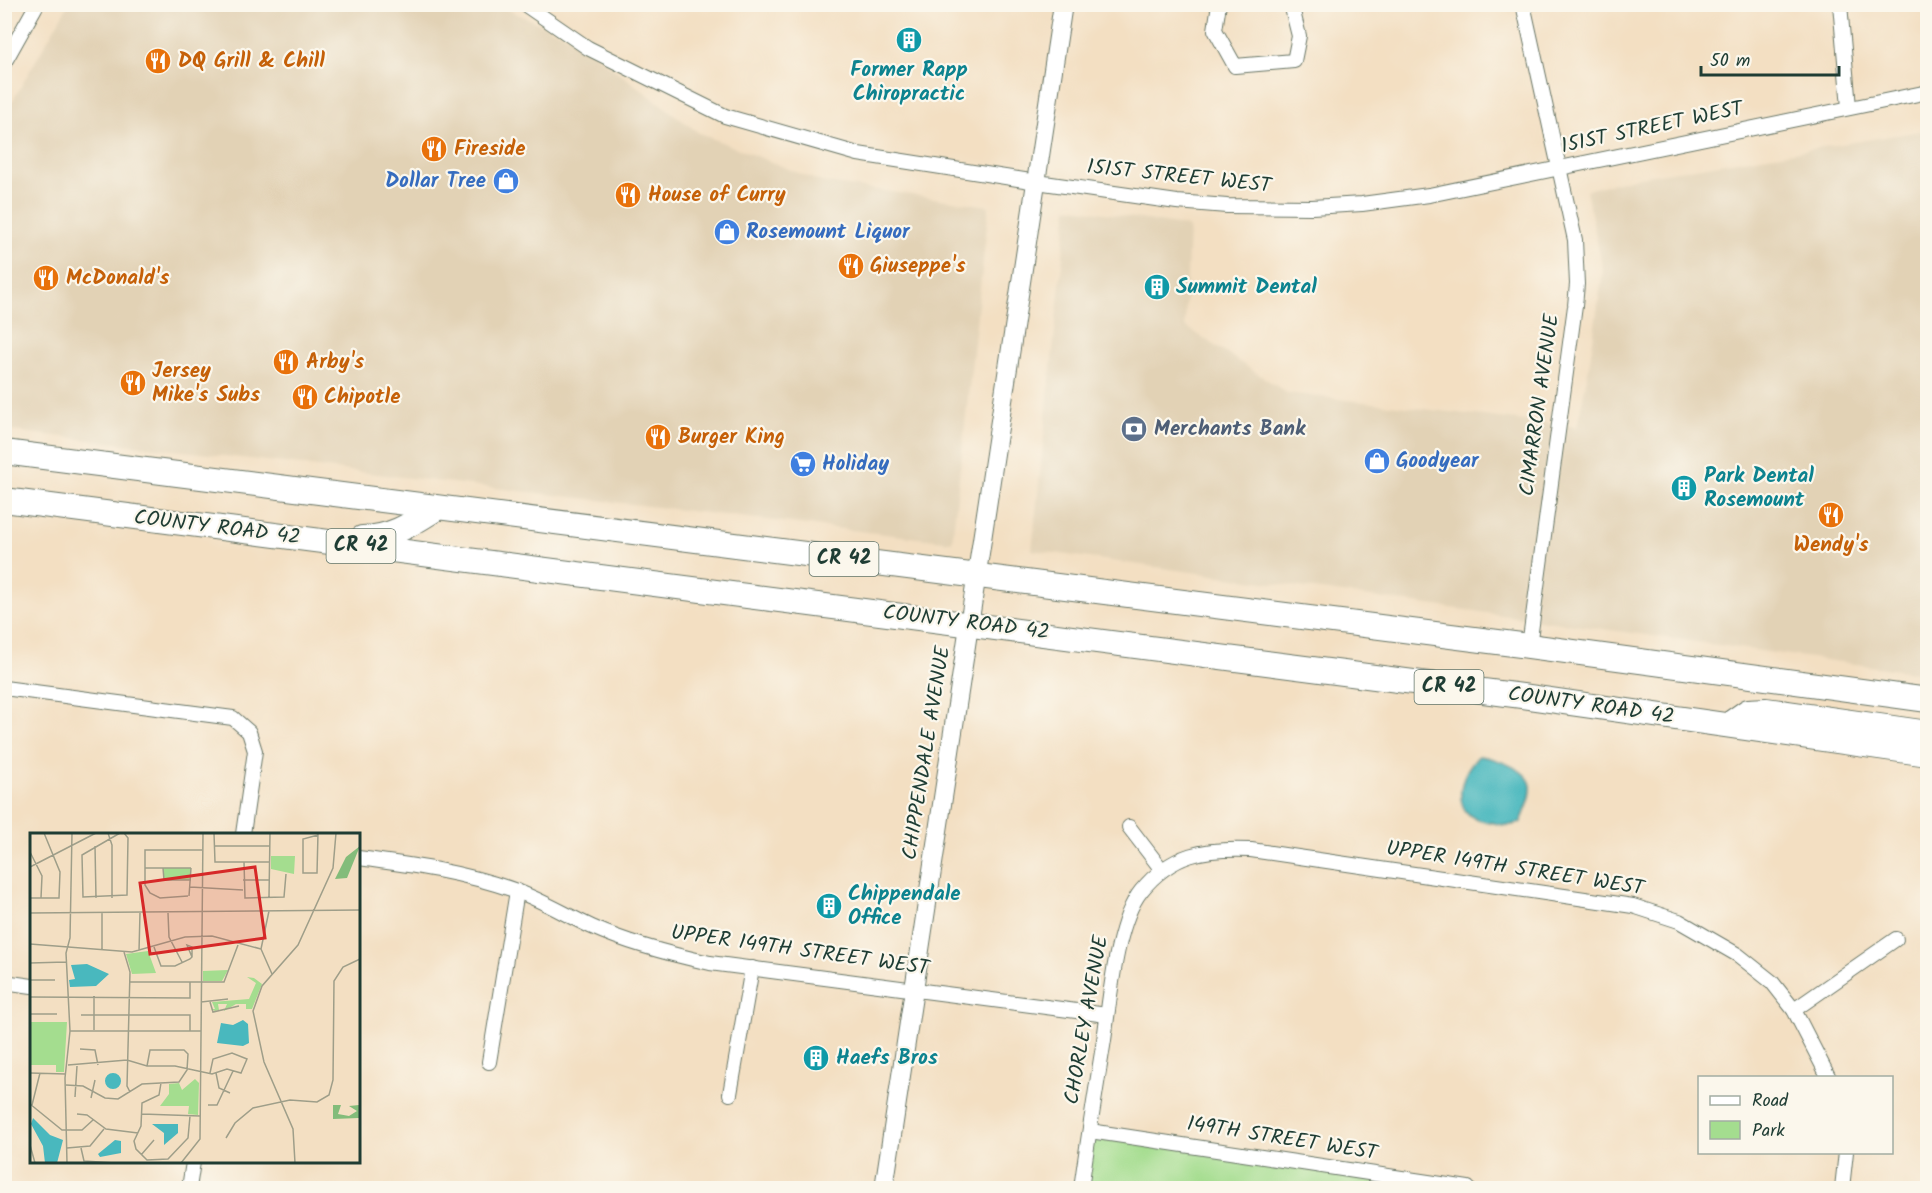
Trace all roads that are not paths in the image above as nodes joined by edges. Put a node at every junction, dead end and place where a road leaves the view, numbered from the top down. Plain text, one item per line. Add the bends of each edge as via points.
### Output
1 (37, 4) edge
2 (524, 4) edge
3 (1063, 4) edge
4 (1219, 4) edge
5 (1291, 4) edge
6 (1523, 4) edge
7 (1840, 4) edge
8 (4, 63) edge
9 (1928, 92) edge
10 (1849, 107) junction
11 (1560, 169) junction
12 (1037, 182) junction
13 (4, 452) edge
14 (4, 500) edge
15 (35, 504) junction
16 (437, 508) junction
17 (978, 576) junction
18 (970, 624) junction
19 (1529, 646) junction
20 (4, 688) edge
21 (1928, 700) edge
22 (1728, 725) junction
23 (1928, 733) edge
24 (1928, 753) edge
25 (1129, 828) dead end
26 (243, 833) edge
27 (360, 858) edge
28 (1162, 870) junction
29 (517, 891) junction
30 (1896, 939) dead end
31 (752, 968) junction
32 (4, 982) edge
33 (30, 986) edge
34 (914, 989) junction
35 (1794, 1010) junction
36 (1107, 1015) junction
37 (489, 1062) dead end
38 (1828, 1076) edge
39 (730, 1094) dead end
40 (1090, 1131) junction
41 (1846, 1154) edge
42 (193, 1163) edge
43 (189, 1188) edge
44 (884, 1188) edge
45 (1081, 1188) edge
46 (1468, 1188) edge
47 (1842, 1188) edge

1 - 8 street
2 - 12 street, 151ST STREET WEST via 588,48 725,116 858,153
3 - 12 street, CHIPPENDALE AVENUE
4 - 5 street via 1215,30 1236,66 1294,61 1299,36
6 - 11 street, CIMARRON AVENUE
7 - 10 street
9 - 10 street, 151ST STREET WEST
10 - 11 street, 151ST STREET WEST
11 - 12 street, 151ST STREET WEST via 1395,200 1300,207 1177,202
11 - 19 street, CIMARRON AVENUE via 1575,240 1577,284
12 - 17 street, CHIPPENDALE AVENUE
13 - 16 highway, CR 42
14 - 15 highway, COUNTY ROAD 42 / CR 42
15 - 16 highway via 79,504 373,538 398,532
15 - 18 highway, COUNTY ROAD 42 / CR 42
16 - 17 highway, CR 42
17 - 18 street, CHIPPENDALE AVENUE
17 - 19 highway, CR 42
18 - 22 highway, COUNTY ROAD 42 / CR 42
18 - 34 street, CHIPPENDALE AVENUE
19 - 21 highway, CR 42
20 - 26 street via 233,718 249,732 255,751
22 - 23 highway via 1748,711 1766,710
22 - 24 highway, COUNTY ROAD 42 / CR 42
25 - 28 street
27 - 29 street, UPPER 149TH STREET WEST via 469,875
28 - 35 street, UPPER 149TH STREET WEST via 1196,852 1251,850 1634,906 1679,921 1738,955 1772,982
28 - 36 street, CHORLEY AVENUE via 1141,891 1127,915
29 - 31 street, UPPER 149TH STREET WEST via 591,927 650,949
29 - 37 street
30 - 35 street
31 - 34 street, UPPER 149TH STREET WEST
31 - 39 street
32 - 33 street
34 - 36 street, UPPER 149TH STREET WEST
34 - 44 street, CHIPPENDALE AVENUE
35 - 38 street, UPPER 149TH STREET WEST
36 - 40 street, CHORLEY AVENUE
40 - 45 street, CHORLEY AVENUE
40 - 46 street, 149TH STREET WEST
41 - 47 street
42 - 43 street

